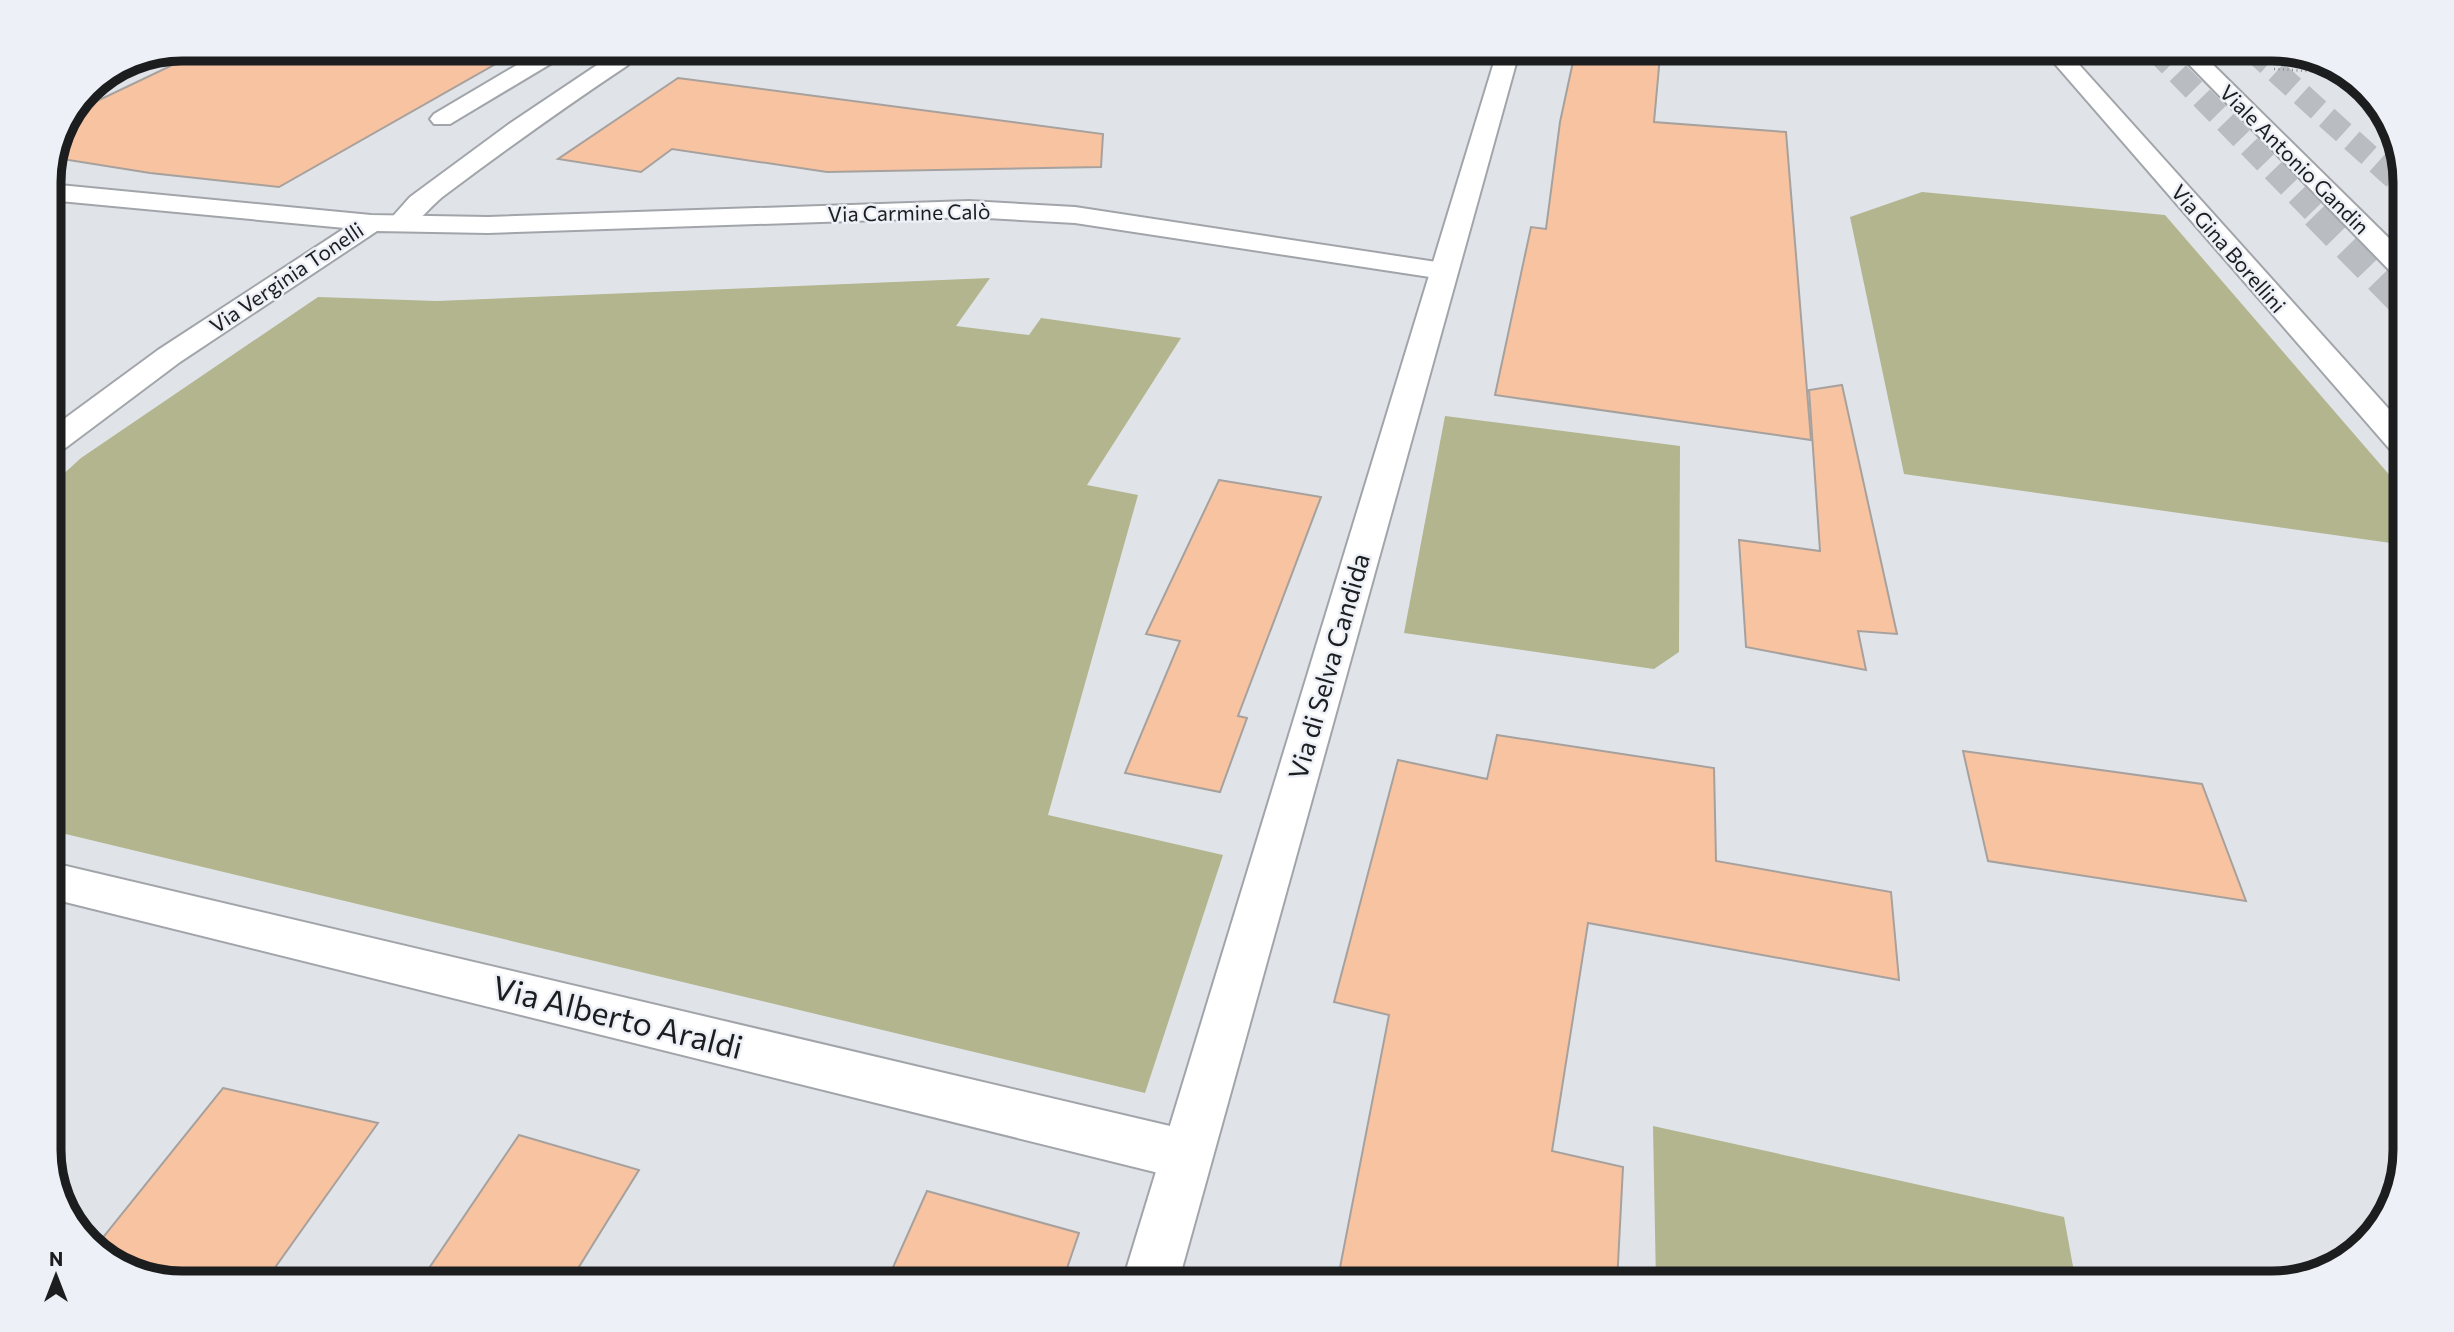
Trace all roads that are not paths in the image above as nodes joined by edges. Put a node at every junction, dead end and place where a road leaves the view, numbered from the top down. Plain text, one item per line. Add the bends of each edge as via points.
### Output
1 (539, 61) edge
2 (619, 61) edge
3 (1504, 61) edge
4 (2064, 61) edge
5 (2197, 61) edge
6 (442, 119) dead end
7 (62, 193) edge
8 (370, 223) junction
9 (399, 224) junction
10 (2392, 257) edge
11 (1443, 271) junction
12 (2392, 433) edge
13 (62, 436) edge
14 (62, 883) edge
15 (1187, 1154) junction
16 (1153, 1271) edge

1 - 6 street
2 - 9 street via 495,145 419,202
3 - 11 street, Via di Selva Candida
4 - 12 street, Via Gina Borellini
5 - 10 street, Viale Antonio Gandin
7 - 8 street, Via Verginia Tonelli
8 - 9 street, Via Carmine Calò
8 - 13 street, Via Verginia Tonelli via 169,356
9 - 11 street, Via Carmine Calò via 1028,211
11 - 15 street, Via di Selva Candida
14 - 15 street, Via Alberto Araldi
15 - 16 street, Via di Selva Candida

